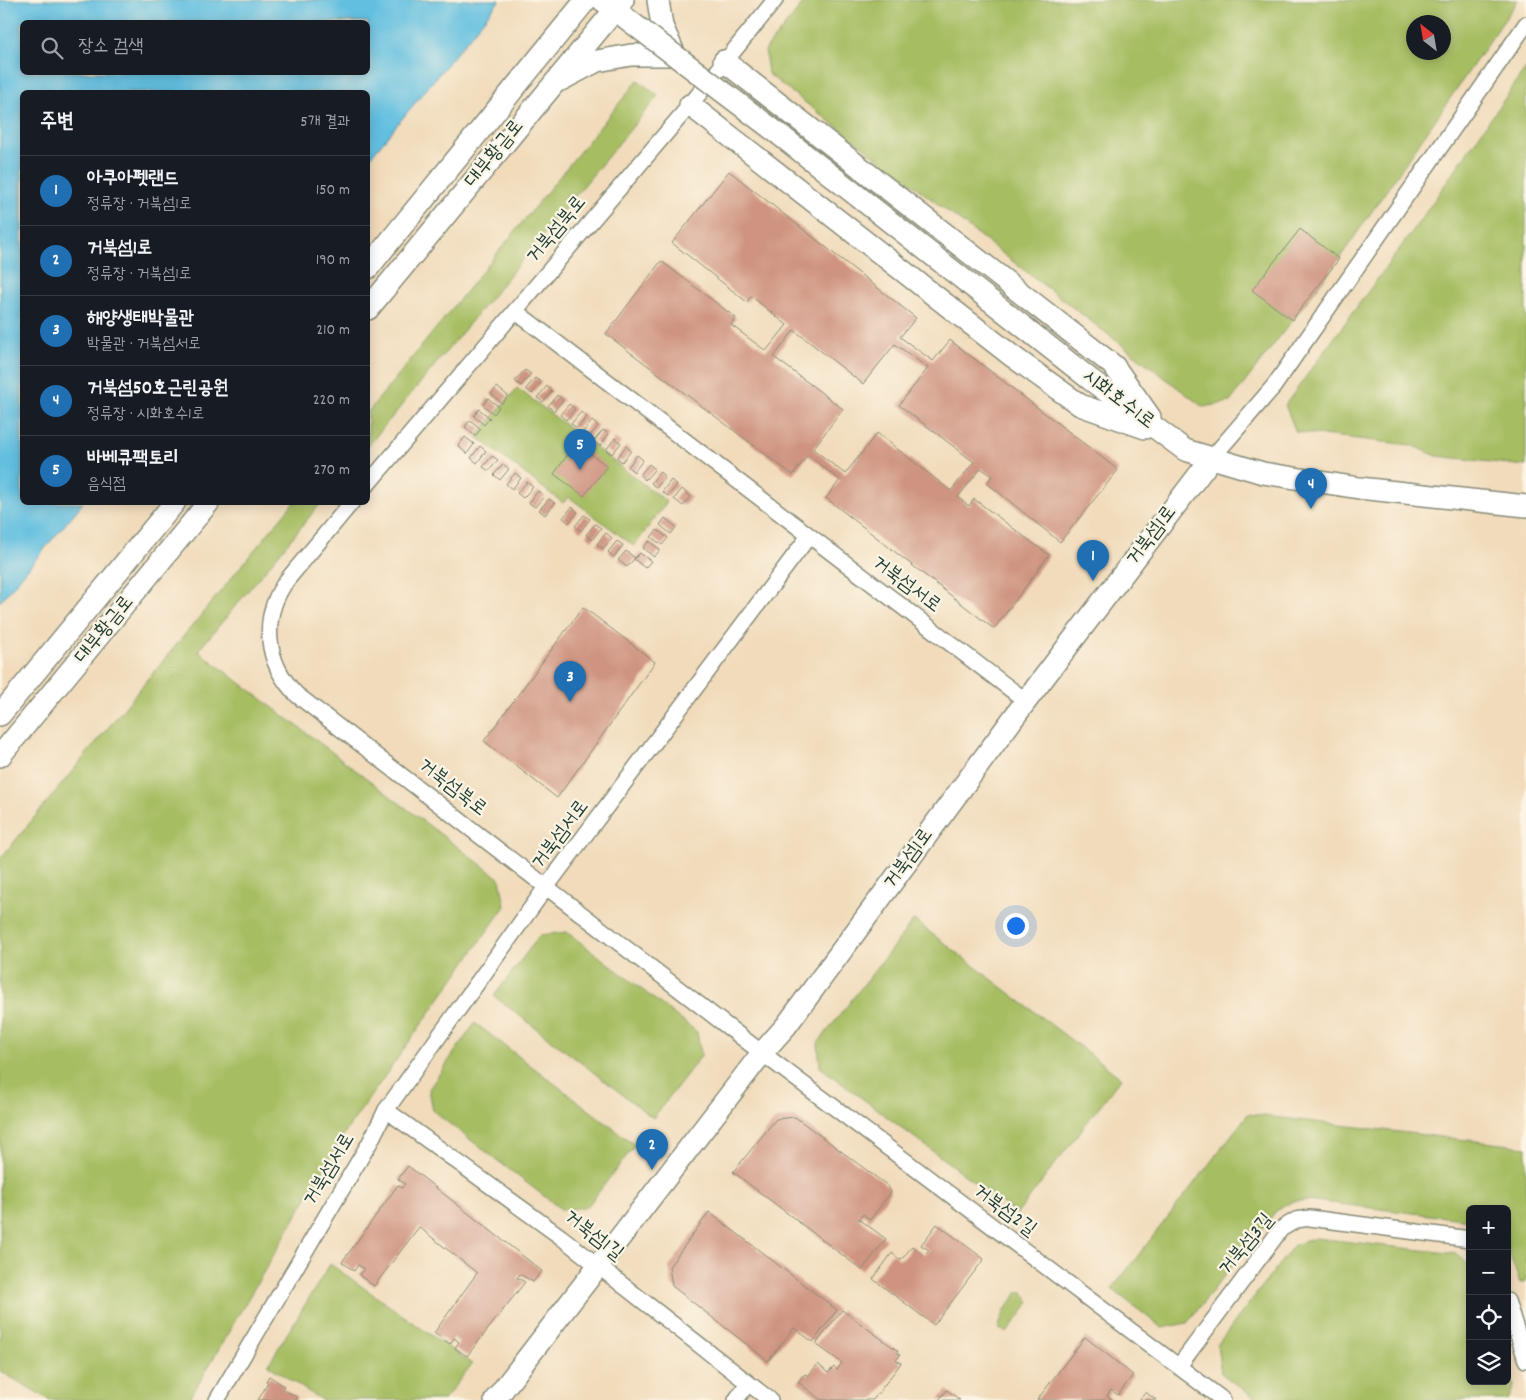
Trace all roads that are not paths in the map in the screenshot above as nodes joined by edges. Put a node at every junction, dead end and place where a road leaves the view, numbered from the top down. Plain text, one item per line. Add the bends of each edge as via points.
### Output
1 (586, 0) edge
2 (775, 0) edge
3 (658, 1) edge
4 (613, 3) edge
5 (1526, 24) edge
6 (675, 55) junction
7 (724, 61) junction
8 (551, 85) junction
9 (690, 105) junction
10 (370, 266) edge
11 (370, 307) edge
12 (515, 311) junction
13 (1162, 433) junction
14 (1211, 459) junction
15 (370, 482) edge
16 (174, 505) edge
17 (207, 505) edge
18 (350, 505) edge
19 (1526, 506) edge
20 (809, 536) junction
21 (1026, 701) junction
22 (0, 715) edge
23 (0, 756) edge
24 (547, 886) junction
25 (762, 1053) junction
26 (386, 1110) junction
27 (1466, 1238) edge
28 (597, 1265) junction
29 (1511, 1313) edge
30 (1526, 1360) edge
31 (1179, 1366) junction
32 (748, 1383) junction
33 (217, 1400) edge
34 (495, 1400) edge
35 (736, 1400) edge
36 (770, 1400) edge
37 (1223, 1400) edge

1 - 10 main road, 대부황금로
2 - 7 street, 거북섬북로
3 - 6 main road via 662,26
4 - 6 main road, 시화호수1로, bridge
4 - 8 main road, 대부황금로
5 - 14 street via 1274,386
6 - 8 main road via 597,61
6 - 13 main road, 시화호수1로, bridge
7 - 9 street, 거북섬북로
7 - 13 main road via 1114,366
8 - 11 main road, 대부황금로
9 - 12 street, 거북섬북로
9 - 13 main road via 1012,356 1080,405
12 - 15 street, 거북섬북로
12 - 20 street
13 - 14 main road, 시화호수1로 via 1185,450
14 - 19 main road, 시화호수1로 via 1263,473 1349,486
14 - 21 main road, 거북섬1로
16 - 22 main road, 대부황금로
17 - 23 main road, 대부황금로
18 - 24 street, 거북섬북로 via 278,592 270,637 274,661 284,682
20 - 21 street, 거북섬서로
20 - 24 street, 거북섬서로
21 - 25 main road, 거북섬1로 via 786,1026
24 - 25 street, 거북섬북로
24 - 26 street, 거북섬서로
25 - 28 main road, 거북섬1로
25 - 31 street, 거북섬2길
26 - 28 street, 거북섬1길
26 - 33 street, 거북섬서로
27 - 31 street, 거북섬3길 via 1310,1218 1296,1220 1281,1230
28 - 32 street, 거북섬1길
28 - 34 main road, 거북섬1로
29 - 30 street
31 - 37 street, 거북섬2길
32 - 35 street
32 - 36 street, 거북섬1길

